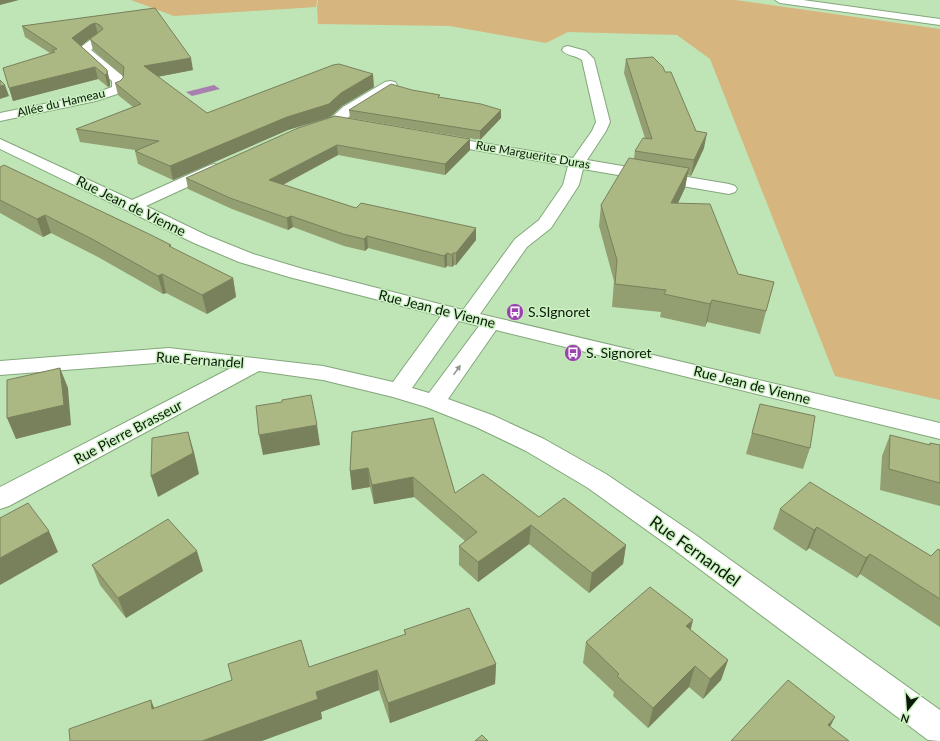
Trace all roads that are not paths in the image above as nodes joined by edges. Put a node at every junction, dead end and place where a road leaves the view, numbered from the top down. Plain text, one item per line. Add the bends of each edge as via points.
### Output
1 (780, 0) edge
2 (830, 0) edge
3 (940, 14) edge
4 (940, 22) edge
5 (98, 40) edge
6 (568, 50) dead end
7 (390, 85) edge
8 (0, 117) edge
9 (336, 122) junction
10 (355, 125) edge
11 (300, 132) edge
12 (424, 137) edge
13 (0, 143) edge
14 (577, 163) junction
15 (227, 164) edge
16 (729, 189) dead end
17 (133, 206) junction
18 (461, 315) junction
19 (491, 323) junction
20 (256, 364) junction
21 (0, 368) edge
22 (398, 391) junction
23 (434, 402) junction
24 (940, 431) edge
25 (0, 499) edge
26 (940, 729) edge

1 - 4 main road
2 - 3 main road
5 - 8 main road, Allée du Hameau via 83,50 120,80 118,89 96,97
6 - 14 main road via 582,54 588,59 603,122
7 - 9 main road via 348,110
9 - 10 main road
9 - 11 main road
12 - 14 main road, Rue Marguerite Duras
13 - 17 main road, Rue Jean de Vienne
14 - 16 main road, Rue Marguerite Duras
14 - 18 main road via 571,184 545,224 521,243
15 - 17 main road
17 - 18 main road, Rue Jean de Vienne via 246,258
18 - 19 main road, Rue Jean de Vienne
18 - 22 main road
23 -> 19 main road
19 - 24 main road, Rue Jean de Vienne
20 - 21 main road, Rue Fernandel via 169,355
20 - 22 main road, Rue Fernandel via 323,373
20 - 25 main road, Rue Pierre Brasseur
22 - 23 main road, Rue Fernandel
23 - 26 main road, Rue Fernandel via 535,444 597,481

